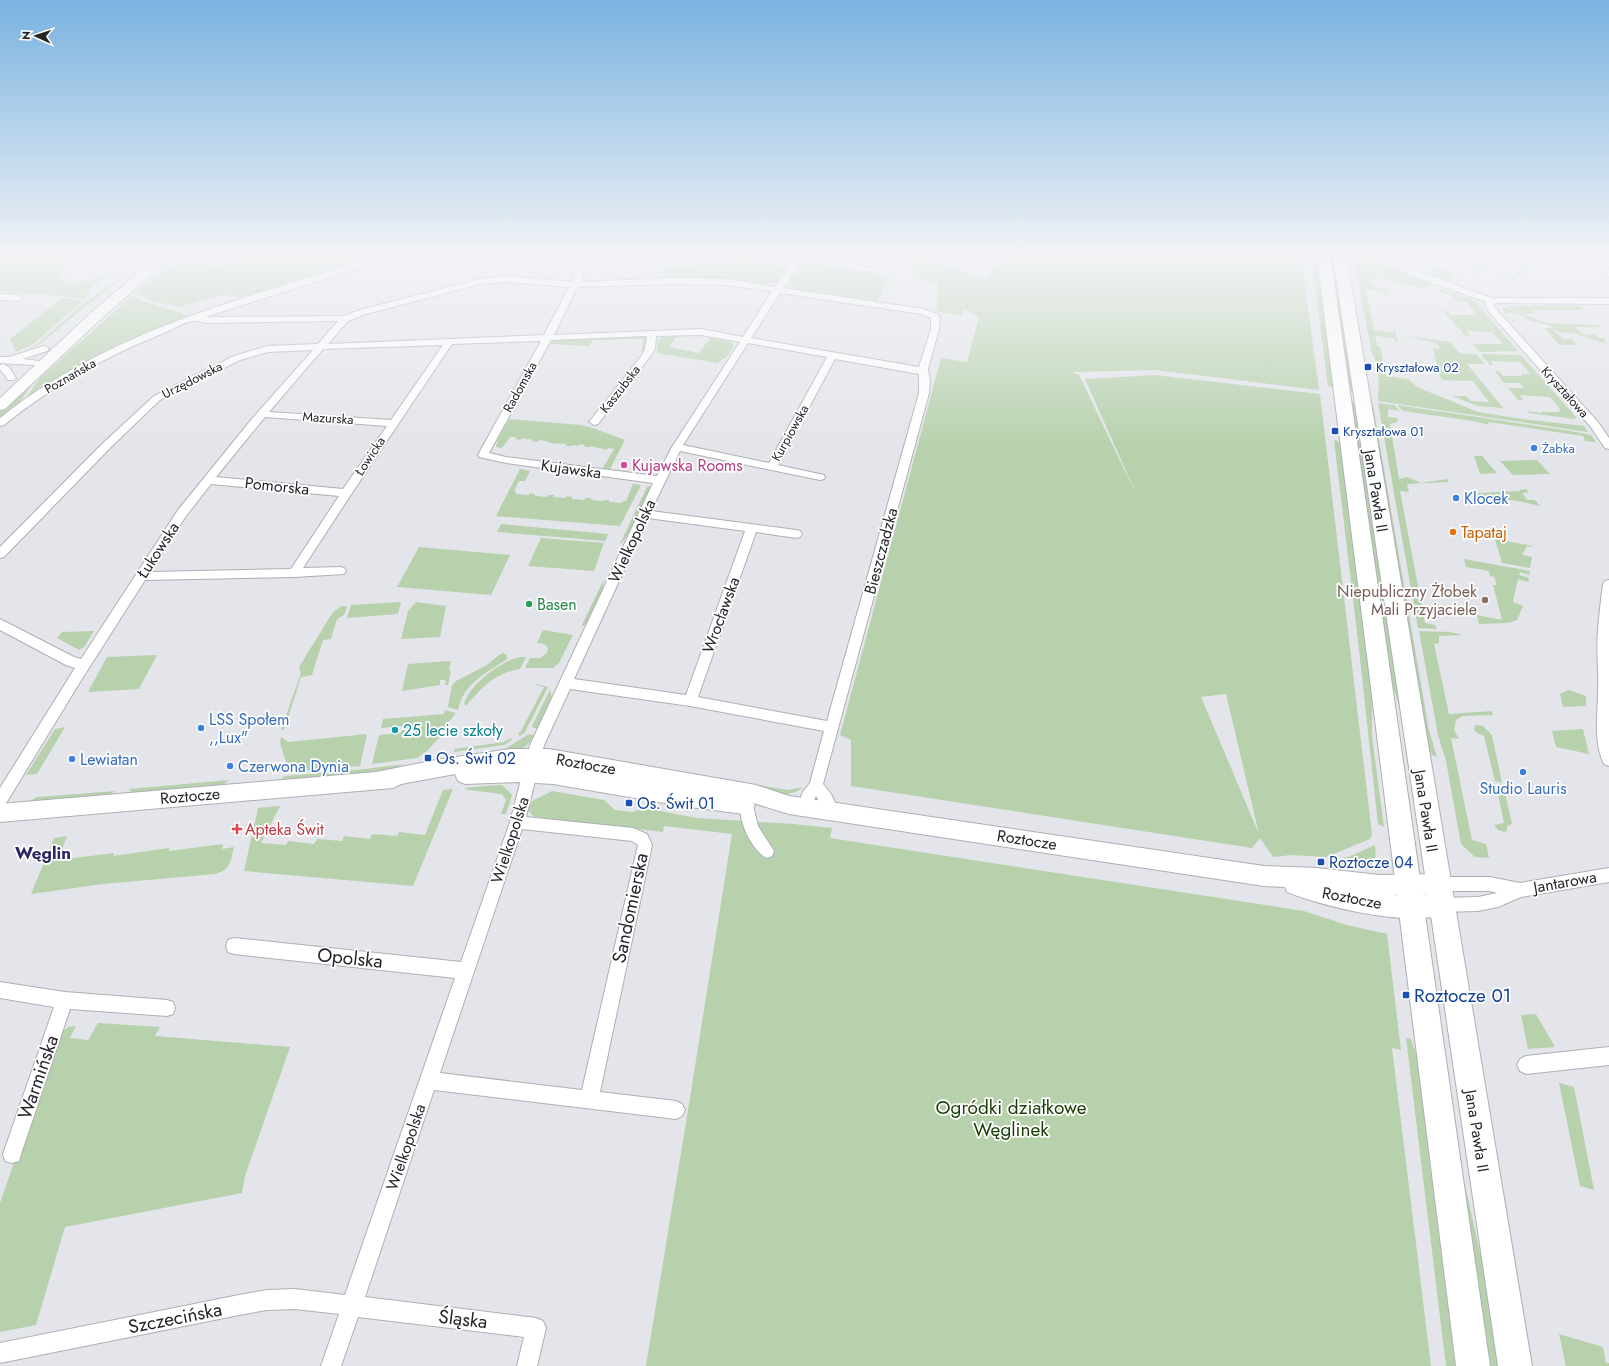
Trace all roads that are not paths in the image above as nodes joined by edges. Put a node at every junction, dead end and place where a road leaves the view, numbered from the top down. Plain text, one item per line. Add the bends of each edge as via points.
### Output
1 (80, 319) edge
2 (93, 319) edge
3 (192, 319) edge
4 (198, 319) edge
5 (266, 319) edge
6 (334, 319) edge
7 (345, 319) joint
8 (558, 319) edge
9 (759, 319) edge
10 (936, 319) edge
11 (1332, 319) edge
12 (1350, 319) edge
13 (1500, 319) edge
14 (652, 333) junction
15 (548, 338) junction
16 (745, 340) junction
17 (449, 342) junction
18 (321, 347) junction
19 (44, 349) junction
20 (832, 356) junction
21 (10, 359) junction
22 (28, 363) junction
23 (45, 364) junction
24 (1, 365) edge
25 (923, 369) junction
26 (12, 378) junction
27 (0, 389) edge
28 (0, 406) edge
29 (262, 414) junction
30 (594, 422) dead end
31 (0, 423) edge
32 (393, 423) junction
33 (1609, 446) edge
34 (677, 447) junction
35 (483, 455) joint
36 (772, 467) junction
37 (820, 477) dead end
38 (209, 480) junction
39 (660, 480) junction
40 (346, 493) junction
41 (644, 514) junction
42 (752, 528) junction
43 (796, 534) dead end
44 (0, 554) edge
45 (340, 571) dead end
46 (294, 573) junction
47 (141, 576) junction
48 (1609, 584) edge
49 (0, 624) edge
50 (84, 664) junction
51 (566, 683) junction
52 (690, 701) junction
53 (832, 727) junction
54 (1609, 760) edge
55 (532, 765) junction
56 (816, 785) junction
57 (0, 801) edge
58 (747, 805) junction
59 (797, 806) junction
60 (832, 811) junction
61 (0, 813) edge
62 (517, 822) junction
63 (767, 851) dead end
64 (1609, 875) edge
65 (1520, 890) junction
66 (1440, 895) junction
67 (1409, 896) junction
68 (234, 946) dead end
69 (465, 971) junction
70 (0, 990) edge
71 (65, 1000) junction
72 (167, 1008) dead end
73 (1609, 1056) edge
74 (1526, 1065) dead end
75 (429, 1081) junction
76 (589, 1100) junction
77 (676, 1110) dead end
78 (12, 1154) dead end
79 (352, 1306) junction
80 (0, 1353) edge
81 (331, 1366) edge
82 (526, 1366) edge
83 (1473, 1366) edge
84 (1514, 1366) edge

1 - 19 street
2 - 23 street
3 - 31 street, Poznańska via 123,347 81,368 46,388
4 - 5 street
6 - 7 street
7 - 18 street, Łukowska
8 - 15 street, Radomska
9 - 16 street, Wielkopolska
10 - 25 street, Bieszczadzka
11 - 67 main road, Jana Pawła II
12 - 66 main road, Jana Pawła II
13 - 33 street, Kryształowa via 1594,424
14 - 15 street, Urzędowska
14 - 16 street, Urzędowska via 701,332
14 - 30 street, Kaszubska via 650,349 646,356
15 - 17 street, Urzędowska
15 - 35 street, Radomska
16 - 20 street, Urzędowska
16 - 34 street, Wielkopolska
17 - 18 street, Urzędowska
17 - 32 street, Łowicka
18 - 29 street, Łukowska
18 - 44 street, Urzędowska via 252,352 157,398
19 - 21 street
19 - 22 street
20 - 25 street, Urzędowska via 918,371
20 - 36 street, Kurpiowska
21 - 22 street
21 - 24 street
22 - 23 street
22 - 24 street
22 - 26 street
23 - 28 street
24 - 26 street
25 - 53 street, Bieszczadzka via 924,393
26 - 27 street
29 - 32 street, Mazurska
29 - 38 street, Łukowska
32 - 40 street, Łowicka
34 - 36 street, Kurpiowska
34 - 39 street, Wielkopolska
35 - 39 street, Kujawska
36 - 37 street
38 - 40 street, Pomorska
38 - 47 street, Łukowska via 182,513
39 - 41 street, Wielkopolska
40 - 46 street, Łowicka
41 - 42 street
41 - 51 street, Wielkopolska
42 - 43 street
42 - 52 street, Wrocławska
45 - 46 street
46 - 47 street
47 - 50 street, Łukowska
48 - 54 street via 1604,631 1603,729
49 - 50 street via 70,662
50 - 57 street, Łukowska
51 - 52 street
51 - 55 street, Wielkopolska
52 - 53 street
53 - 56 street, Bieszczadzka
55 - 58 street, Roztocze via 562,776 682,797
55 - 59 street, Roztocze via 568,760 756,794
55 - 61 street, Roztocze via 496,773 380,779
55 - 62 street, Wielkopolska
56 - 59 street, Bieszczadzka
56 - 60 street
58 - 59 street, Roztocze
58 - 63 street via 750,828
59 - 60 street, Roztocze
60 - 67 street, Roztocze via 1264,876 1324,893 1382,905
62 - 69 street, Wielkopolska
62 - 76 street, Sandomierska via 634,835 642,839 645,845
64 - 65 street, Jantarowa
65 - 66 street, Jantarowa via 1490,884
65 - 66 street, Jantarowa via 1498,900 1478,904
66 - 67 street, Roztocze
66 - 84 main road, Jana Pawła II
67 - 83 main road, Jana Pawła II
68 - 69 street, Opolska
69 - 75 street, Wielkopolska
70 - 71 street
71 - 72 street
71 - 78 street, Warmińska
73 - 74 street
75 - 76 street
75 - 79 street, Wielkopolska
76 - 77 street
79 - 80 street, Szczecińska via 296,1299 267,1300
79 - 81 street, Wielkopolska
79 - 82 street, Śląska via 536,1328

